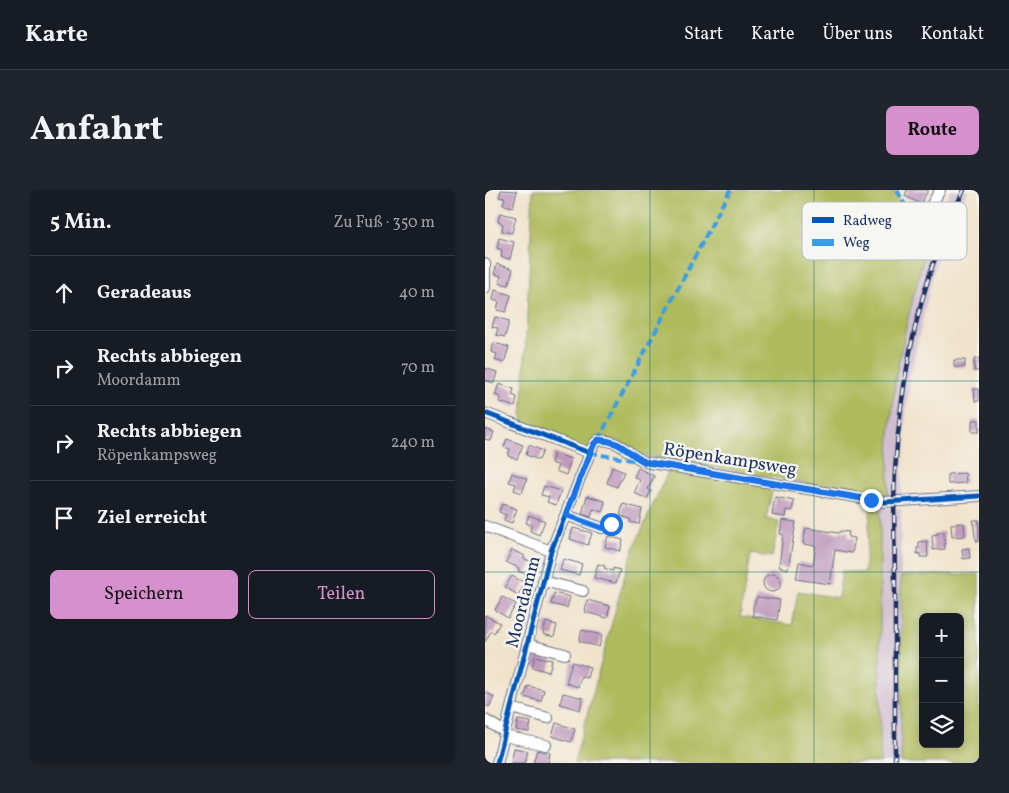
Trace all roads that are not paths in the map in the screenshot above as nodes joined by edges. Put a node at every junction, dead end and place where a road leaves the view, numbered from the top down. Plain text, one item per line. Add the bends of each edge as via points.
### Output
1 (940, 190) edge
2 (933, 202) edge
3 (485, 264) edge
4 (485, 288) edge
5 (485, 413) edge
6 (590, 453) junction
7 (979, 496) edge
8 (566, 515) junction
9 (611, 524) dead end
10 (485, 526) edge
11 (551, 551) junction
12 (543, 581) junction
13 (583, 591) dead end
14 (527, 644) junction
15 (565, 654) dead end
16 (511, 708) junction
17 (548, 718) dead end
18 (485, 720) edge
19 (504, 734) junction
20 (546, 745) dead end
21 (497, 763) edge

1 - 2 street
3 - 4 street
5 - 6 street
6 - 7 street, Röpenkampsweg via 598,440 611,440 645,462 871,500 895,502
6 - 8 street, Moordamm
8 - 9 street via 602,528
8 - 11 street, Moordamm
10 - 11 street
11 - 12 street, Moordamm
12 - 13 street
12 - 14 street, Moordamm
14 - 15 street
14 - 16 street, Moordamm
16 - 17 street
16 - 19 street, Moordamm
18 - 19 street
19 - 20 street
19 - 21 street, Moordamm

